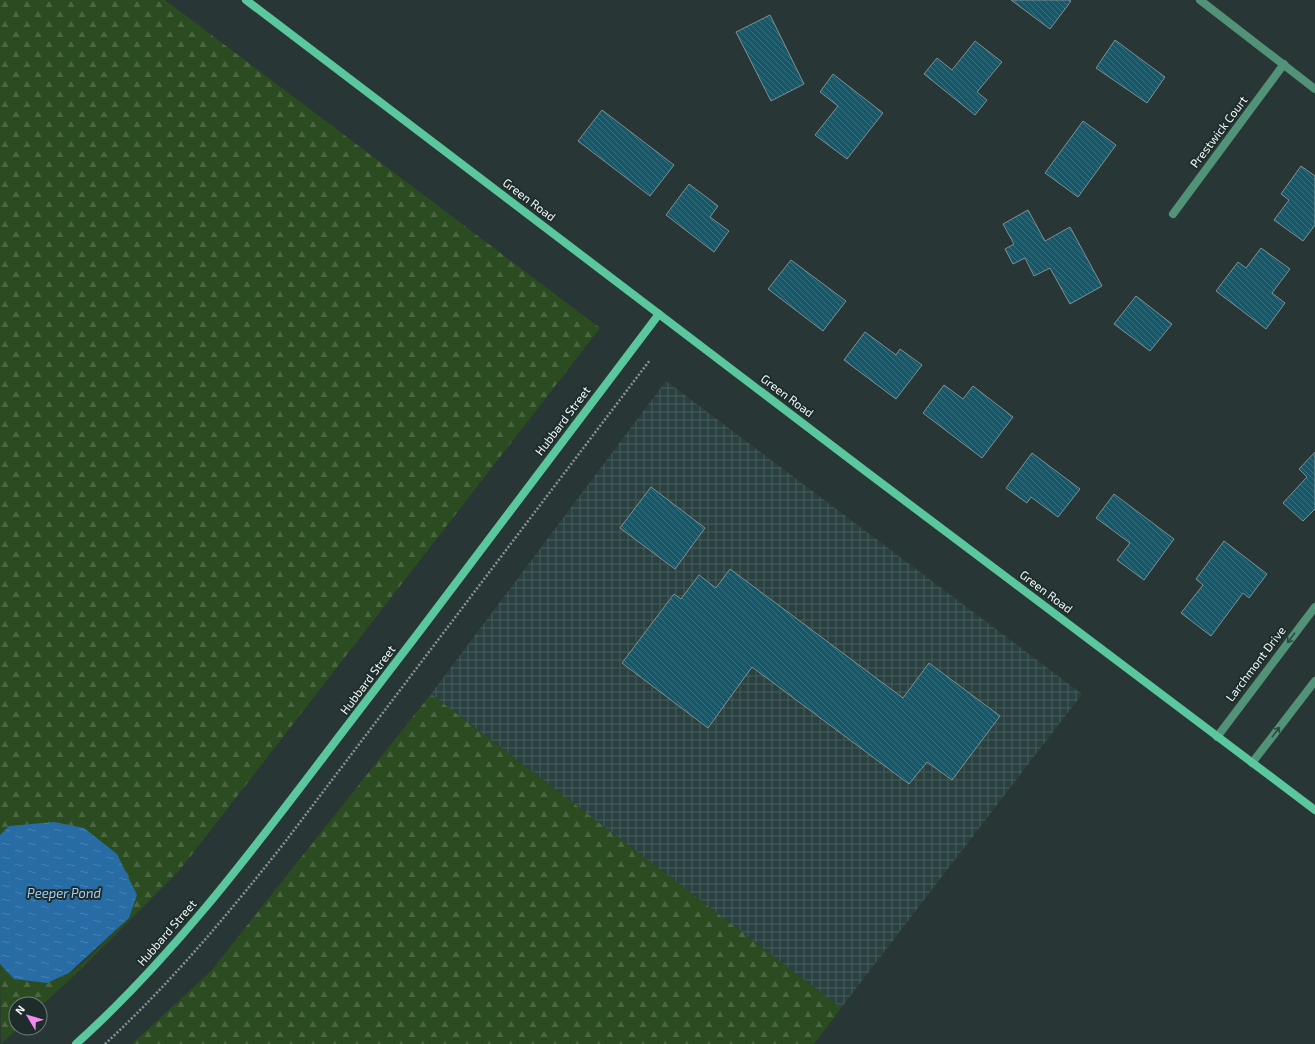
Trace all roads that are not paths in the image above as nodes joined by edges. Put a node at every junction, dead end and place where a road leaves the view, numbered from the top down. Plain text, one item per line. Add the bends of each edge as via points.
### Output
1 (246, 0) edge
2 (1200, 0) edge
3 (1284, 64) junction
4 (1315, 89) edge
5 (1173, 214) dead end
6 (659, 314) junction
7 (1315, 607) edge
8 (1315, 681) edge
9 (1217, 737) junction
10 (1252, 763) junction
11 (1315, 810) edge
12 (76, 1044) edge

1 - 6 street, Green Road
2 - 3 street
3 - 4 street
3 - 5 street, Prestwick Court
6 - 9 street, Green Road
6 - 12 street, Hubbard Street via 231,877 148,974
7 -> 9 street, Larchmont Drive
10 -> 8 street
9 - 10 street, Green Road
10 - 11 street, Green Road

